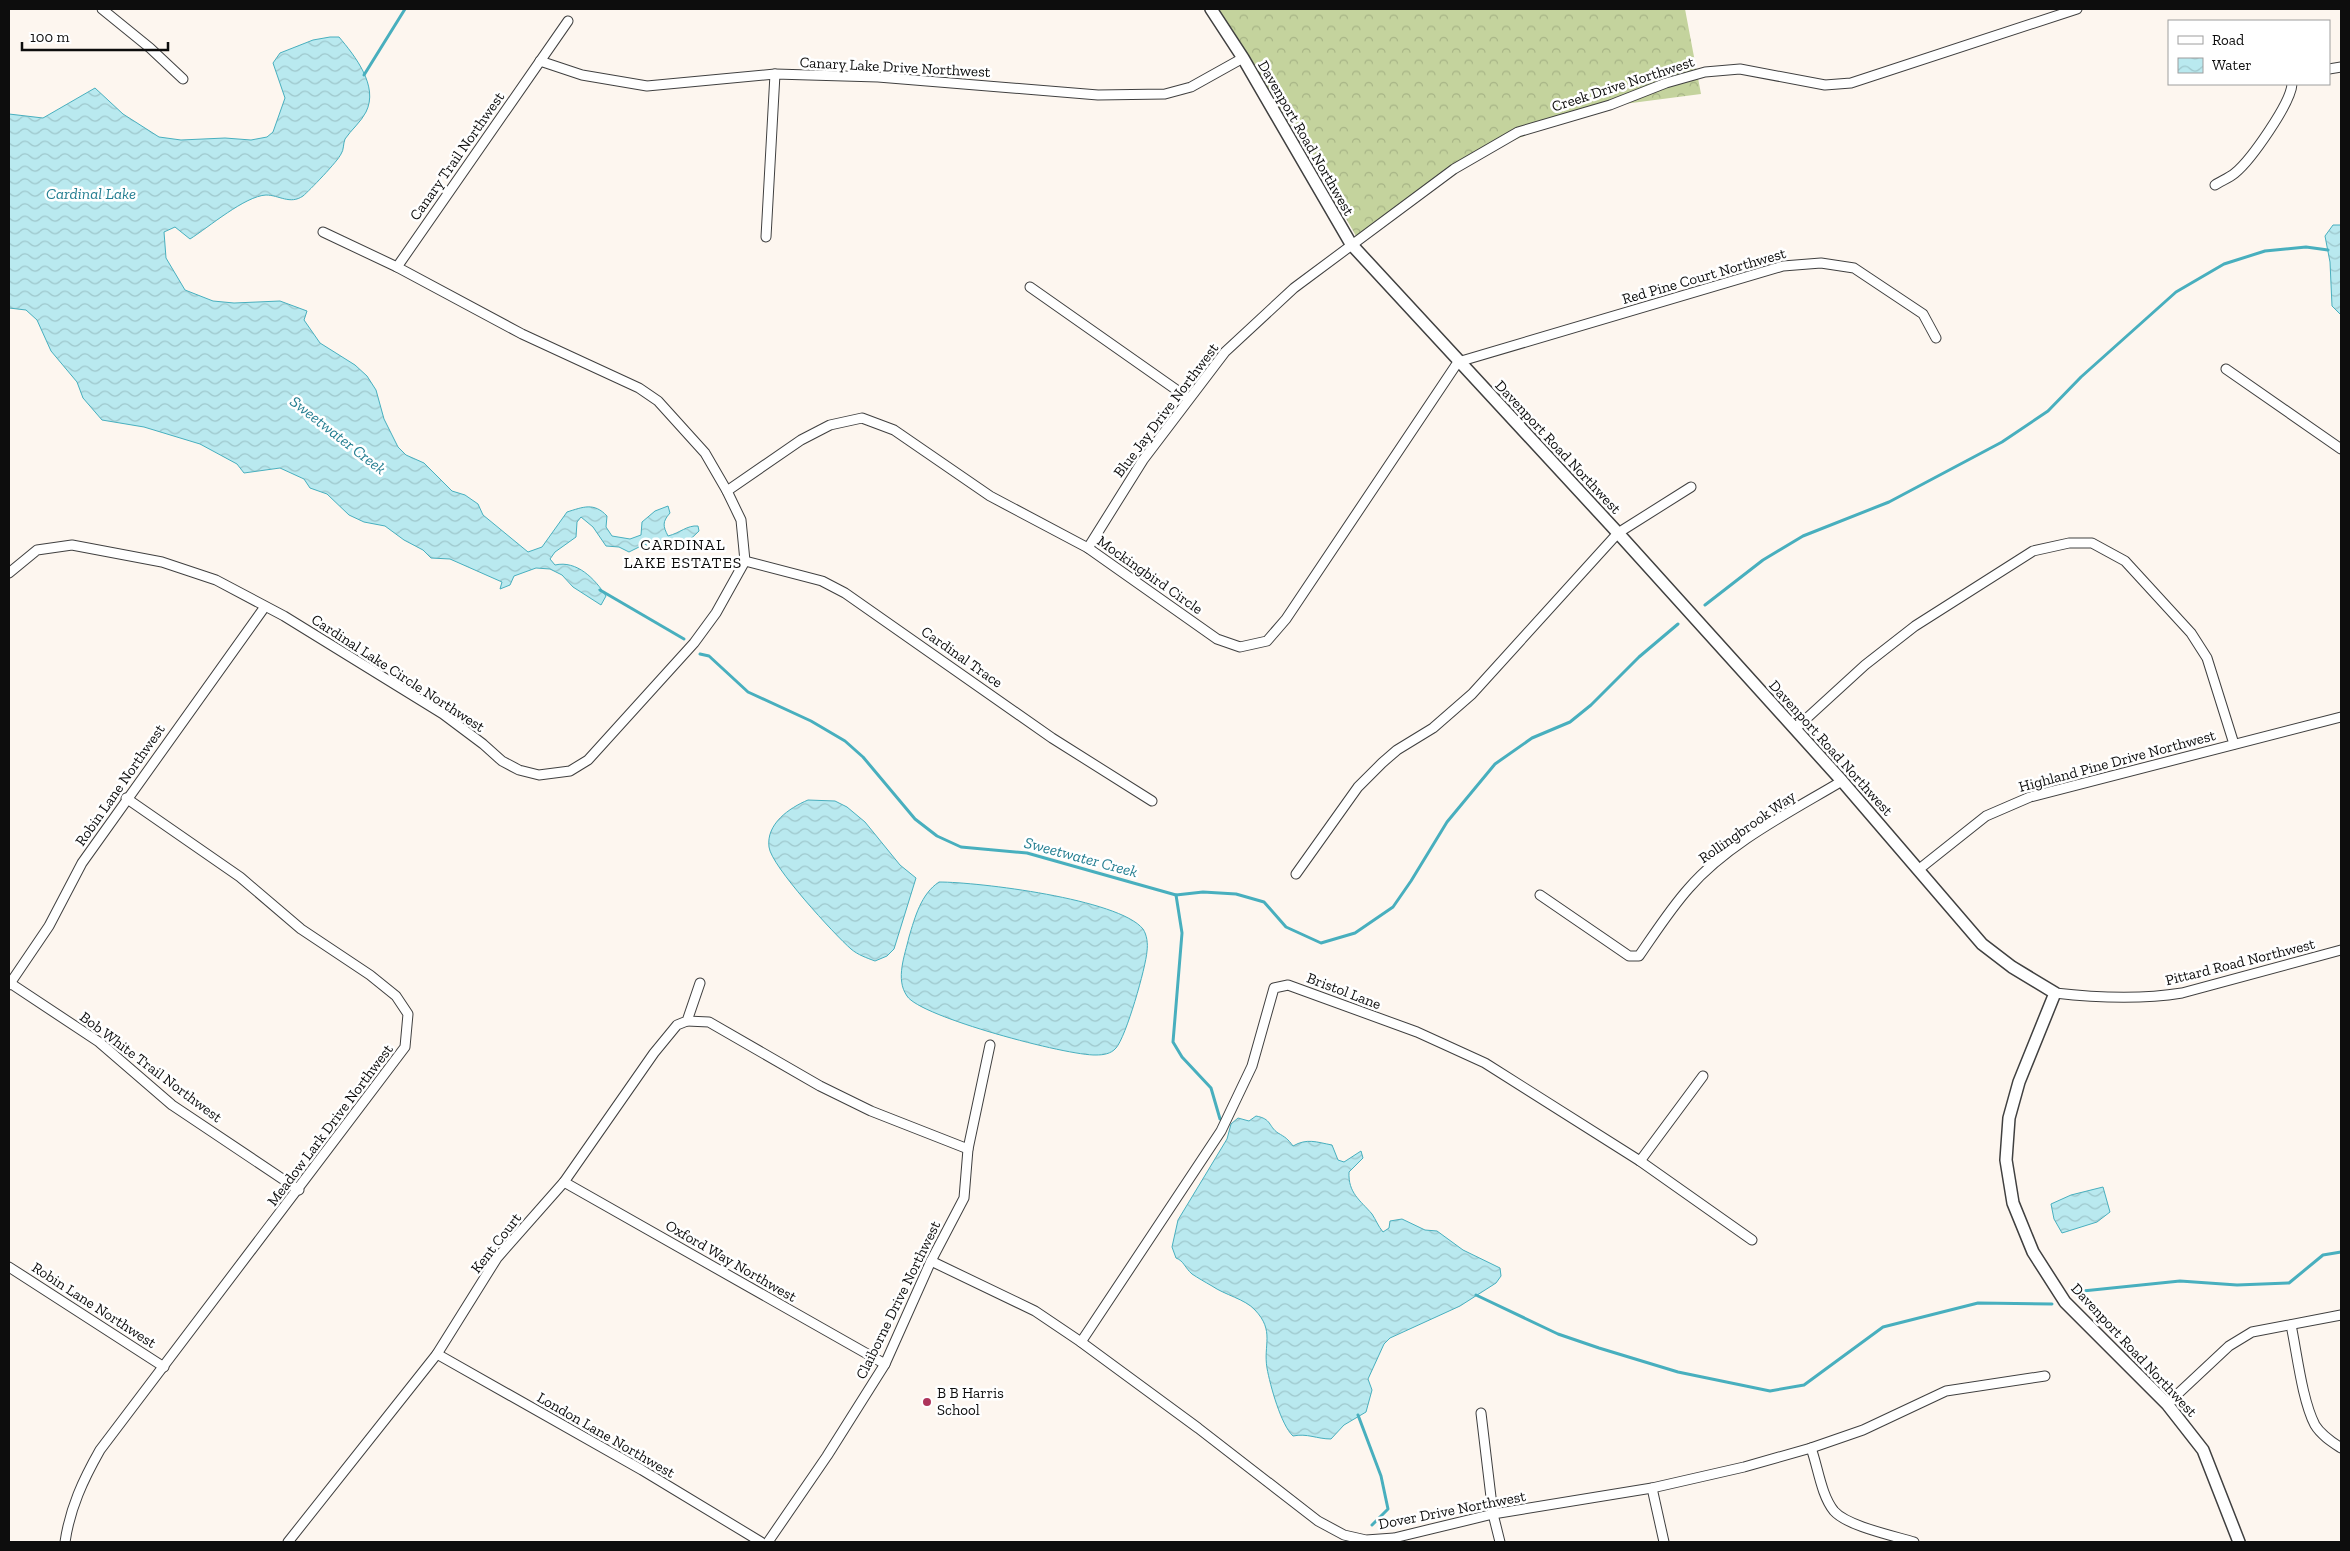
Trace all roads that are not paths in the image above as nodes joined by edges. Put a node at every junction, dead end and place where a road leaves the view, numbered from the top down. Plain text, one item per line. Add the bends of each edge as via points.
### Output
1 (102, 9) edge
2 (1211, 9) edge
3 (2077, 9) edge
4 (2063, 11) edge
5 (568, 21) dead end
6 (1243, 58) junction
7 (540, 61) junction
8 (775, 74) junction
9 (183, 79) dead end
10 (2292, 85) edge
11 (2214, 185) dead end
12 (323, 232) dead end
13 (766, 237) dead end
14 (1351, 244) junction
15 (397, 267) junction
16 (1030, 287) dead end
17 (1936, 338) dead end
18 (1458, 362) junction
19 (2226, 369) dead end
20 (1188, 398) junction
21 (2341, 449) edge
22 (1691, 487) dead end
23 (727, 491) junction
24 (1618, 533) junction
25 (1088, 548) junction
26 (745, 561) junction
27 (9, 573) edge
28 (264, 608) junction
29 (2341, 717) edge
30 (1795, 729) junction
31 (2234, 744) junction
32 (1842, 781) junction
33 (126, 798) junction
34 (1152, 801) dead end
35 (1918, 870) junction
36 (1296, 874) dead end
37 (1540, 894) dead end
38 (2341, 950) edge
39 (700, 983) dead end
40 (10, 984) edge
41 (2055, 993) junction
42 (687, 1021) junction
43 (990, 1045) dead end
44 (1703, 1076) dead end
45 (968, 1150) junction
46 (1640, 1161) junction
47 (564, 1182) junction
48 (299, 1190) junction
49 (1752, 1240) dead end
50 (931, 1261) junction
51 (9, 1267) edge
52 (2341, 1315) edge
53 (2291, 1325) junction
54 (1082, 1342) junction
55 (437, 1354) junction
56 (885, 1364) junction
57 (164, 1367) junction
58 (2045, 1376) dead end
59 (2168, 1404) junction
60 (1481, 1413) dead end
61 (1812, 1448) junction
62 (2341, 1448) edge
63 (1652, 1488) junction
64 (1493, 1514) junction
65 (65, 1542) edge
66 (288, 1542) edge
67 (761, 1542) edge
68 (768, 1542) edge
69 (1500, 1542) edge
70 (1664, 1542) edge
71 (1914, 1542) edge
72 (2239, 1542) edge

1 - 9 street
2 - 6 street, Davenport Road Northwest
3 - 4 street, Creek Drive Northwest
4 - 14 street, Creek Drive Northwest via 1851,83 1825,85 1740,69 1705,72 1666,83 1610,105 1518,132 1454,169
5 - 7 street, Canary Trail Northwest
6 - 8 street, Canary Lake Drive Northwest via 1191,87 1165,94 1098,95 878,77
6 - 14 street, Davenport Road Northwest
7 - 8 street, Canary Lake Drive Northwest via 582,75 647,86
7 - 15 street, Canary Trail Northwest
8 - 13 street
10 - 11 street via 2282,112 2258,145 2236,173
12 - 15 street
14 - 18 street, Davenport Road Northwest
14 - 20 street, Blue Jay Drive Northwest via 1246,330
15 - 23 street via 522,334 639,388 658,401 705,452
16 - 20 street
17 - 18 street, Red Pine Court Northwest via 1923,314 1886,288 1854,268 1822,263 1783,266
18 - 24 street, Davenport Road Northwest
18 - 25 street, Mockingbird Circle via 1334,550 1267,641 1240,648 1216,639
19 - 21 street
20 - 25 street, Blue Jay Drive Northwest via 1143,460
22 - 24 street
23 - 25 street, Mockingbird Circle via 830,425 862,418 894,430 990,496
23 - 26 street via 741,520
24 - 30 street, Davenport Road Northwest
24 - 36 street via 1472,694 1433,728 1397,750 1358,787
26 - 28 street, Cardinal Lake Circle Northwest via 716,613 694,642 588,760 570,771 539,775 502,761 443,714 284,616
26 - 34 street, Cardinal Trace via 822,580 845,593 1052,738
27 - 28 street, Cardinal Lake Circle Northwest via 37,550 72,545 162,562 216,580
28 - 33 street, Robin Lane Northwest
29 - 31 street, Highland Pine Drive Northwest
30 - 31 street via 1865,665 1915,626 2033,551 2069,543 2092,543 2125,561 2191,633 2207,658
30 - 32 street, Davenport Road Northwest
31 - 35 street, Highland Pine Drive Northwest via 2030,797 1986,816
32 - 35 street, Davenport Road Northwest
32 - 37 street, Rollingbrook Way via 1719,859 1689,887 1639,956 1629,956
33 - 40 street, Robin Lane Northwest via 82,863 49,926
33 - 48 street, Meadow Lark Drive Northwest via 240,877 301,928 370,975 396,996 408,1014 405,1047
35 - 41 street, Davenport Road Northwest via 1982,944 2012,968
38 - 41 street, Pittard Road Northwest via 2158,997 2098,998
39 - 42 street
40 - 48 street, Bob White Trail Northwest via 99,1042 172,1105
41 - 59 street, Davenport Road Northwest via 2019,1082 2009,1118 2006,1160 2013,1203 2033,1252 2065,1302
42 - 45 street via 709,1022 820,1086 871,1111
42 - 47 street, Kent Court via 677,1026 654,1053
43 - 45 street, Claiborne Drive Northwest
44 - 46 street
45 - 50 street, Claiborne Drive Northwest via 964,1198
46 - 49 street
46 - 54 street, Bristol Lane via 1485,1063 1417,1032 1291,985 1274,988 1252,1066 1221,1131
47 - 55 street, Kent Court via 497,1258
47 - 56 street, Oxford Way Northwest
48 - 57 street, Meadow Lark Drive Northwest
50 - 54 street, Dover Drive Northwest via 1035,1311
50 - 56 street, Claiborne Drive Northwest
51 - 57 street, Robin Lane Northwest
52 - 53 street
53 - 59 street via 2252,1332 2229,1346
53 - 62 street via 2316,1426
54 - 64 street, Dover Drive Northwest via 1318,1521 1344,1535 1366,1540 1394,1538
55 - 66 street, Kent Court
55 - 67 street, London Lane Northwest via 642,1470
56 - 68 street, Claiborne Drive Northwest
57 - 65 street, Meadow Lark Drive Northwest via 100,1450 81,1483
58 - 61 street, Dover Drive Northwest via 1946,1392 1863,1430
59 - 72 street, Davenport Road Northwest via 2203,1450
60 - 64 street
61 - 63 street, Dover Drive Northwest
61 - 71 street via 1826,1496 1835,1511 1850,1521
63 - 64 street, Dover Drive Northwest
63 - 70 street
64 - 69 street

